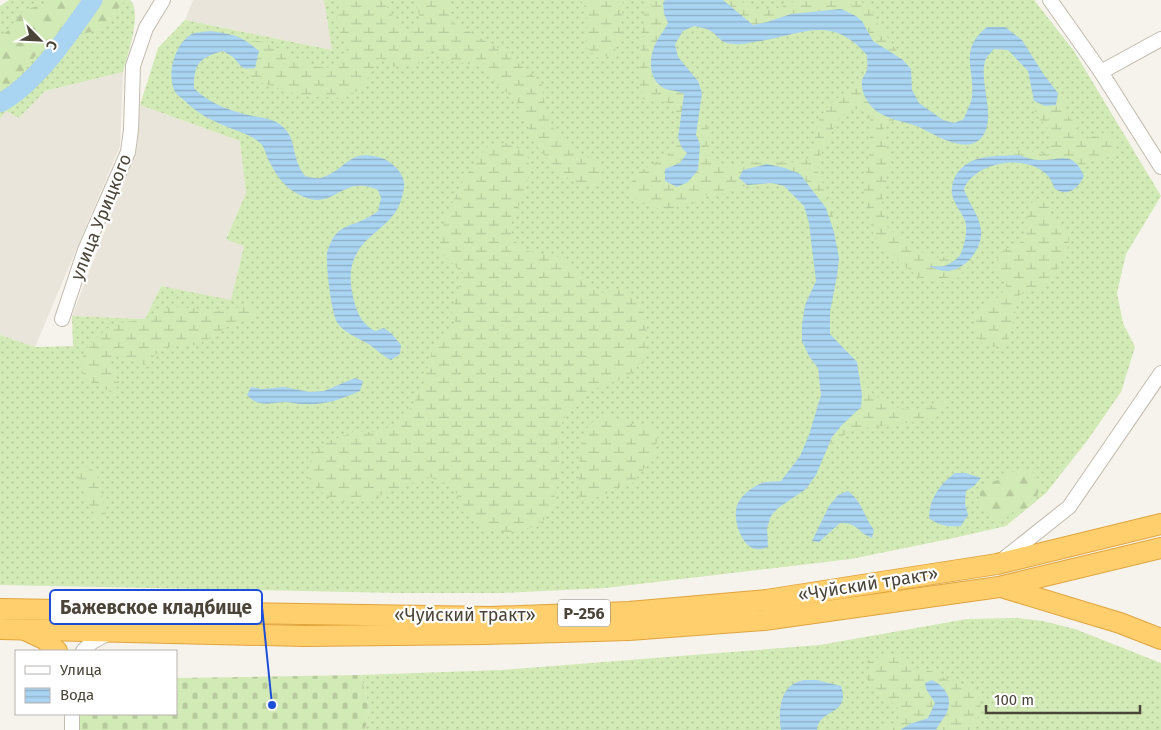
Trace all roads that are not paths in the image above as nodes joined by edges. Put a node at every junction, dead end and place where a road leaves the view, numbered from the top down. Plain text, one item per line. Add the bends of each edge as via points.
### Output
1 (163, 0) edge
2 (1050, 0) edge
3 (1161, 39) edge
4 (1101, 72) junction
5 (1161, 166) edge
6 (62, 319) dead end
7 (1161, 373) edge
8 (1161, 524) edge
9 (1161, 548) edge
10 (997, 564) junction
11 (999, 587) junction
12 (0, 609) edge
13 (0, 629) edge
14 (20, 630) junction
15 (113, 631) junction
16 (1161, 639) edge
17 (56, 650) edge
18 (84, 650) edge
19 (72, 715) edge
20 (72, 730) edge

1 - 6 street, улица Урицкого via 146,28 134,66 128,152 85,250
2 - 4 street
3 - 4 street
4 - 5 street
7 - 10 street via 1069,507
8 - 10 highway, «Чуйский тракт» / Р-256
9 - 11 highway, «Чуйский тракт» / Р-256
10 - 12 highway, «Чуйский тракт» / Р-256 via 766,600 629,612 490,617
11 - 15 highway, «Чуйский тракт» / Р-256 via 764,620 629,630 304,636
11 - 16 highway via 1120,623
13 - 14 highway, «Чуйский тракт» / Р-256
14 - 15 highway, «Чуйский тракт» / Р-256
14 - 17 highway via 44,639
15 - 18 street
19 - 20 street

